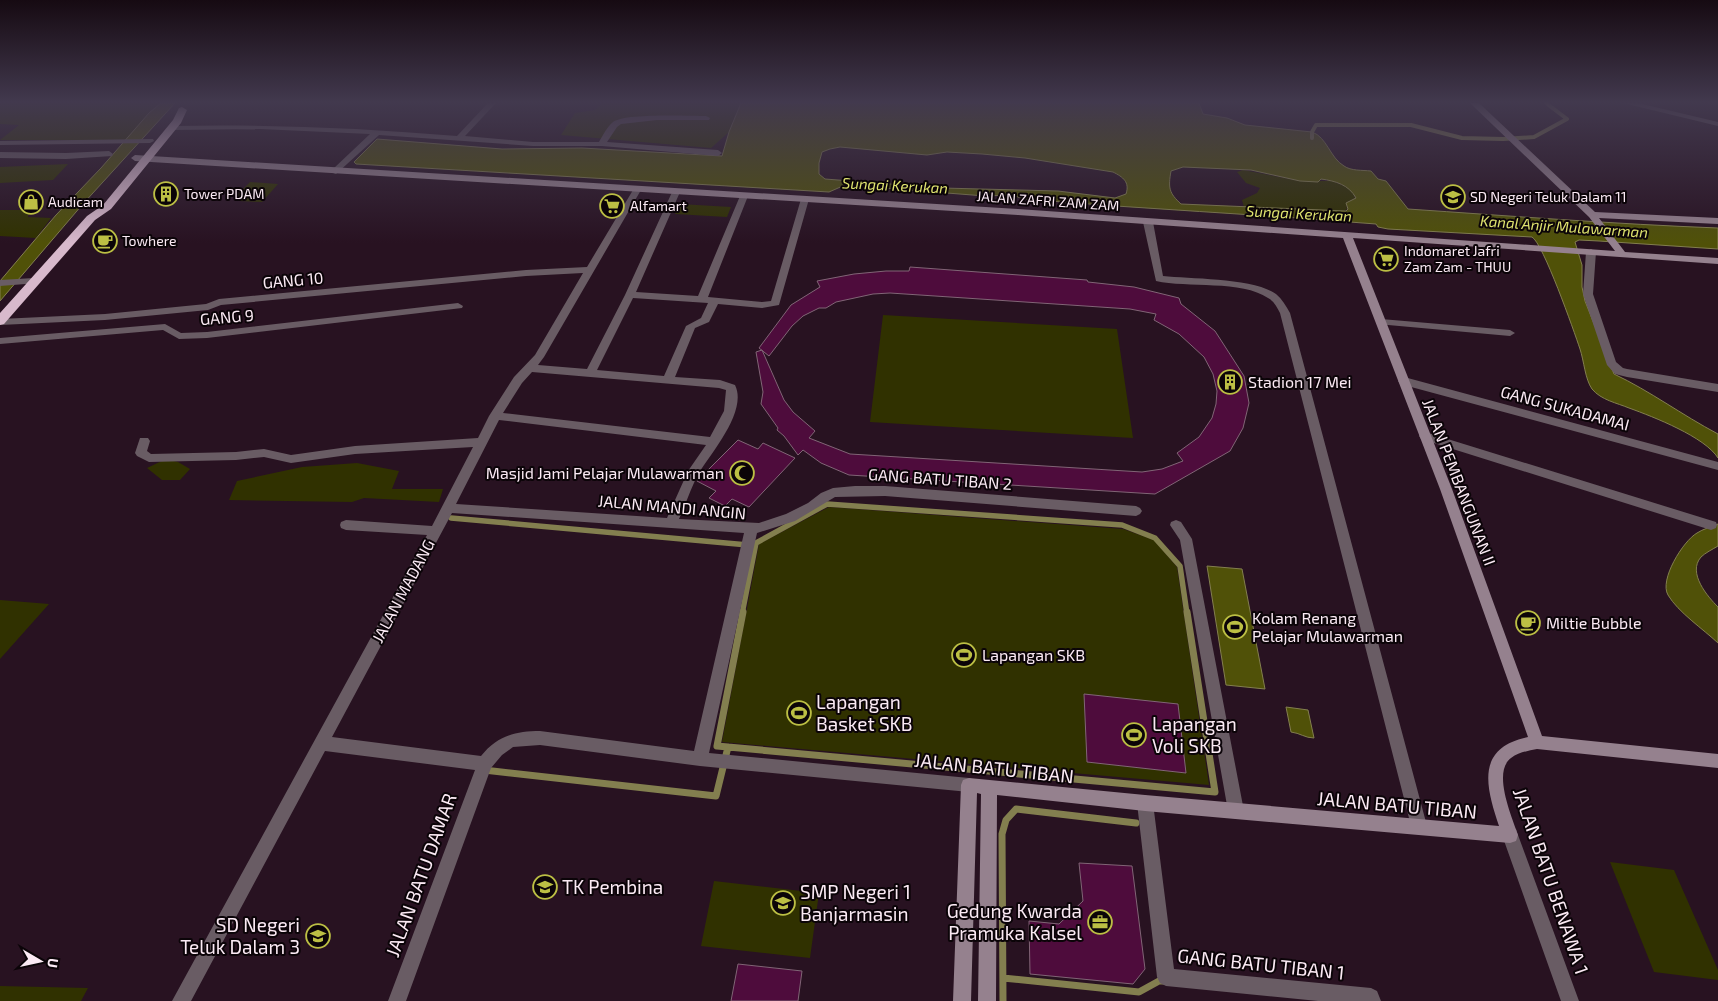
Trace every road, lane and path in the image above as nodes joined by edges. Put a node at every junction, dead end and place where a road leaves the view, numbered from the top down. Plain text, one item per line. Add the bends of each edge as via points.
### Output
1 (143, 150) edge
2 (150, 150) edge
3 (358, 150) edge
4 (676, 150) edge
5 (1523, 150) edge
6 (718, 153) dead end
7 (0, 154) edge
8 (109, 154) dead end
9 (141, 158) junction
10 (336, 171) junction
11 (637, 190) junction
12 (676, 192) junction
13 (744, 196) junction
14 (805, 199) junction
15 (1594, 216) junction
16 (1718, 221) edge
17 (1148, 222) junction
18 (1347, 235) junction
19 (1619, 251) junction
20 (1587, 252) junction
21 (1718, 261) edge
22 (590, 270) junction
23 (34, 281) junction
24 (0, 283) edge
25 (630, 295) junction
26 (702, 299) junction
27 (714, 301) junction
28 (458, 306) dead end
29 (0, 321) edge
30 (1381, 322) junction
31 (1510, 333) dead end
32 (0, 341) edge
33 (531, 368) junction
34 (590, 373) junction
35 (668, 379) junction
36 (1404, 381) junction
37 (1718, 388) edge
38 (495, 416) junction
39 (1425, 436) junction
40 (144, 441) dead end
41 (482, 442) junction
42 (715, 442) junction
43 (1718, 466) edge
44 (448, 508) junction
45 (1136, 511) dead end
46 (671, 523) junction
47 (346, 525) dead end
48 (1176, 525) dead end
49 (1711, 525) dead end
50 (751, 529) junction
51 (436, 532) junction
52 (1537, 742) junction
53 (321, 744) junction
54 (700, 759) junction
55 (1718, 761) edge
56 (485, 764) junction
57 (969, 785) junction
58 (989, 787) junction
59 (1145, 803) junction
60 (1236, 811) junction
61 (1419, 826) junction
62 (1510, 836) junction
63 (181, 1001) edge
64 (396, 1001) edge
65 (962, 1001) edge
66 (987, 1001) edge
67 (1372, 1001) edge
68 (1570, 1001) edge

1 - 9 highway
2 - 9 highway
3 - 10 street
4 - 6 street
5 - 15 street
7 - 8 street
9 - 10 street, JALAN ZAFRI ZAM ZAM
9 - 23 highway via 107,207 91,218
10 - 11 street, JALAN ZAFRI ZAM ZAM
11 - 12 street, JALAN ZAFRI ZAM ZAM
11 - 22 street, JALAN MADANG
12 - 13 street, JALAN ZAFRI ZAM ZAM
12 - 25 street
13 - 14 street, JALAN ZAFRI ZAM ZAM
13 - 26 street
14 - 17 street, JALAN ZAFRI ZAM ZAM
14 - 27 street via 777,301 772,305 762,305
15 - 16 street
15 - 19 street
17 - 18 street, JALAN ZAFRI ZAM ZAM
17 - 61 street via 1159,279 1251,288 1272,296 1285,313
18 - 20 street, JALAN ZAFRI ZAM ZAM
18 - 30 street, JALAN PEMBANGUNAN II
19 - 20 street, JALAN ZAFRI ZAM ZAM
19 - 21 street, JALAN ZAFRI ZAM ZAM
20 - 37 street via 1588,294 1611,362 1619,371
22 - 29 street, GANG 10 via 238,300 105,317
22 - 33 street, JALAN MADANG
23 - 24 street
23 - 29 highway
25 - 26 street
25 - 34 street
26 - 27 street
27 - 35 street via 705,320 691,326
28 - 32 street, GANG 9 via 207,335 179,336 165,327
30 - 31 street
30 - 36 street, JALAN PEMBANGUNAN II
33 - 34 street
33 - 38 street, JALAN MADANG via 518,380
34 - 35 street
35 - 42 street via 731,388 730,411
36 - 39 street, JALAN PEMBANGUNAN II
36 - 43 street, GANG SUKADAMAI
38 - 41 street, JALAN MADANG
38 - 42 street
39 - 49 street
39 - 52 street, JALAN PEMBANGUNAN II
40 - 41 street via 142,453 149,458 236,456 264,452 291,459 355,450
41 - 44 street, JALAN MADANG
42 - 46 street via 694,471
44 - 46 street, JALAN MANDI ANGIN
44 - 51 street, JALAN MADANG
45 - 50 street, GANG BATU TIBAN 2 via 885,491 849,491 829,494 766,528
46 - 50 street, JALAN MANDI ANGIN
47 - 51 street
48 - 60 street via 1186,539
50 - 54 street, JALAN MANDI ANGIN
51 - 53 street, JALAN MADANG
52 - 55 street, JALAN BATU BENAWA 1
52 - 62 street, JALAN BATU BENAWA 1 via 1518,744 1502,754 1496,765 1494,781
53 - 56 street
53 - 63 street, JALAN MADANG
54 - 56 street, JALAN BATU TIBAN via 520,738 507,742
54 - 57 street, JALAN BATU TIBAN
56 - 64 street, JALAN BATU DAMAR
57 - 58 street, JALAN BATU TIBAN
57 - 65 street
58 - 59 street, JALAN BATU TIBAN
58 - 66 street
59 - 60 street, JALAN BATU TIBAN
59 - 67 street, GANG BATU TIBAN 1 via 1166,977 1371,997
60 - 61 street, JALAN BATU TIBAN
61 - 62 street, JALAN BATU TIBAN
62 - 68 street, JALAN BATU BENAWA 1

